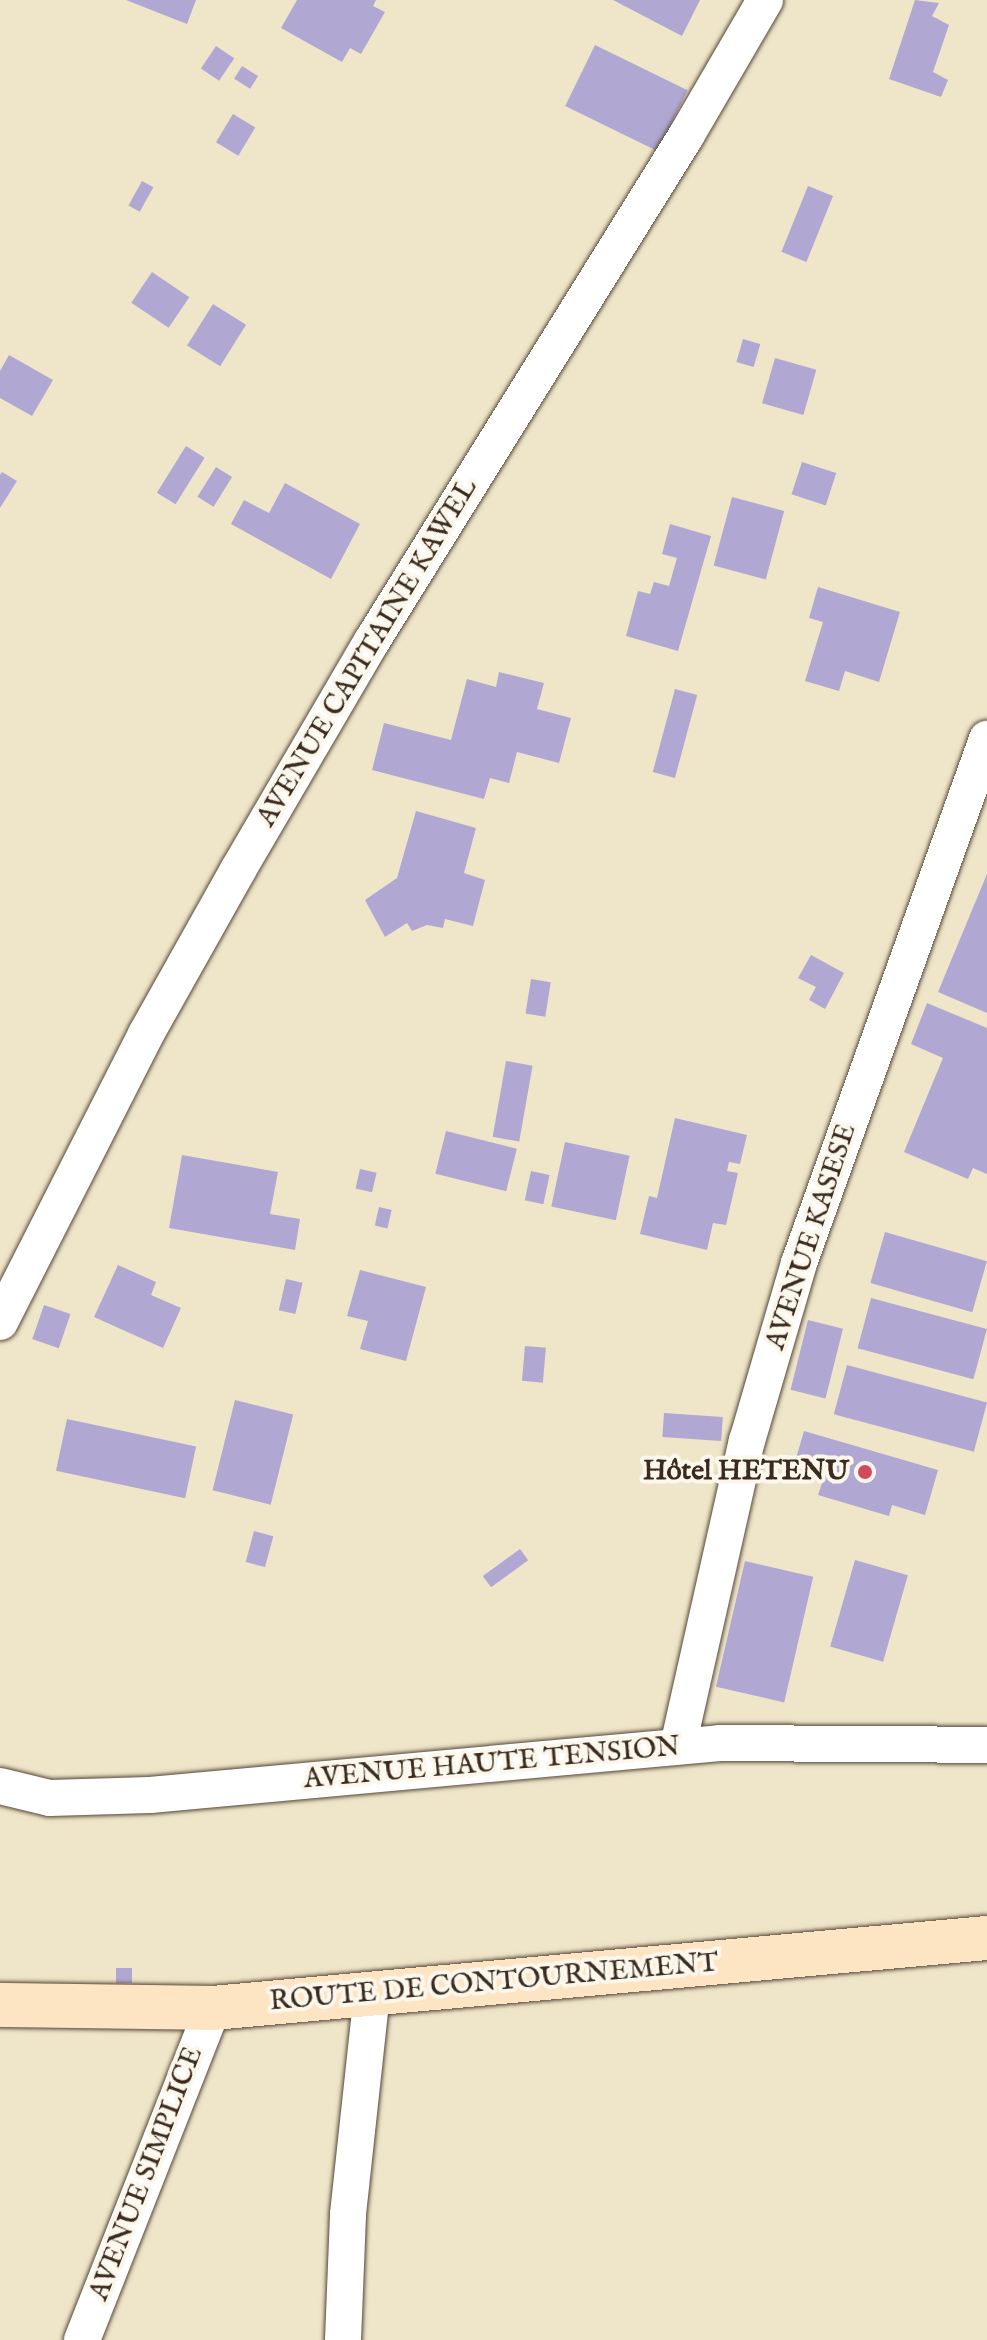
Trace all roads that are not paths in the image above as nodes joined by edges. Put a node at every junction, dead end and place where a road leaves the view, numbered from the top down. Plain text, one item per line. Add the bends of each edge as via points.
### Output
1 (765, 0) edge
2 (987, 739) edge
3 (0, 1322) edge
4 (987, 1745) edge
5 (678, 1746) junction
6 (0, 1786) edge
7 (987, 1938) edge
8 (372, 1992) junction
9 (0, 2005) edge
10 (213, 2008) junction
11 (82, 2340) edge
12 (343, 2340) edge

1 - 3 street, AVENUE CAPITAINE KAWEL via 254,843 139,1048
2 - 5 street, AVENUE KASESE via 799,1263 747,1441
4 - 5 street, AVENUE HAUTE TENSION
5 - 6 street, AVENUE HAUTE TENSION via 150,1795 50,1798
7 - 8 street, ROUTE DE CONTOURNEMENT
8 - 10 street, ROUTE DE CONTOURNEMENT
8 - 12 street via 348,2214
9 - 10 street, ROUTE DE CONTOURNEMENT
10 - 11 street, AVENUE SIMPLICE

